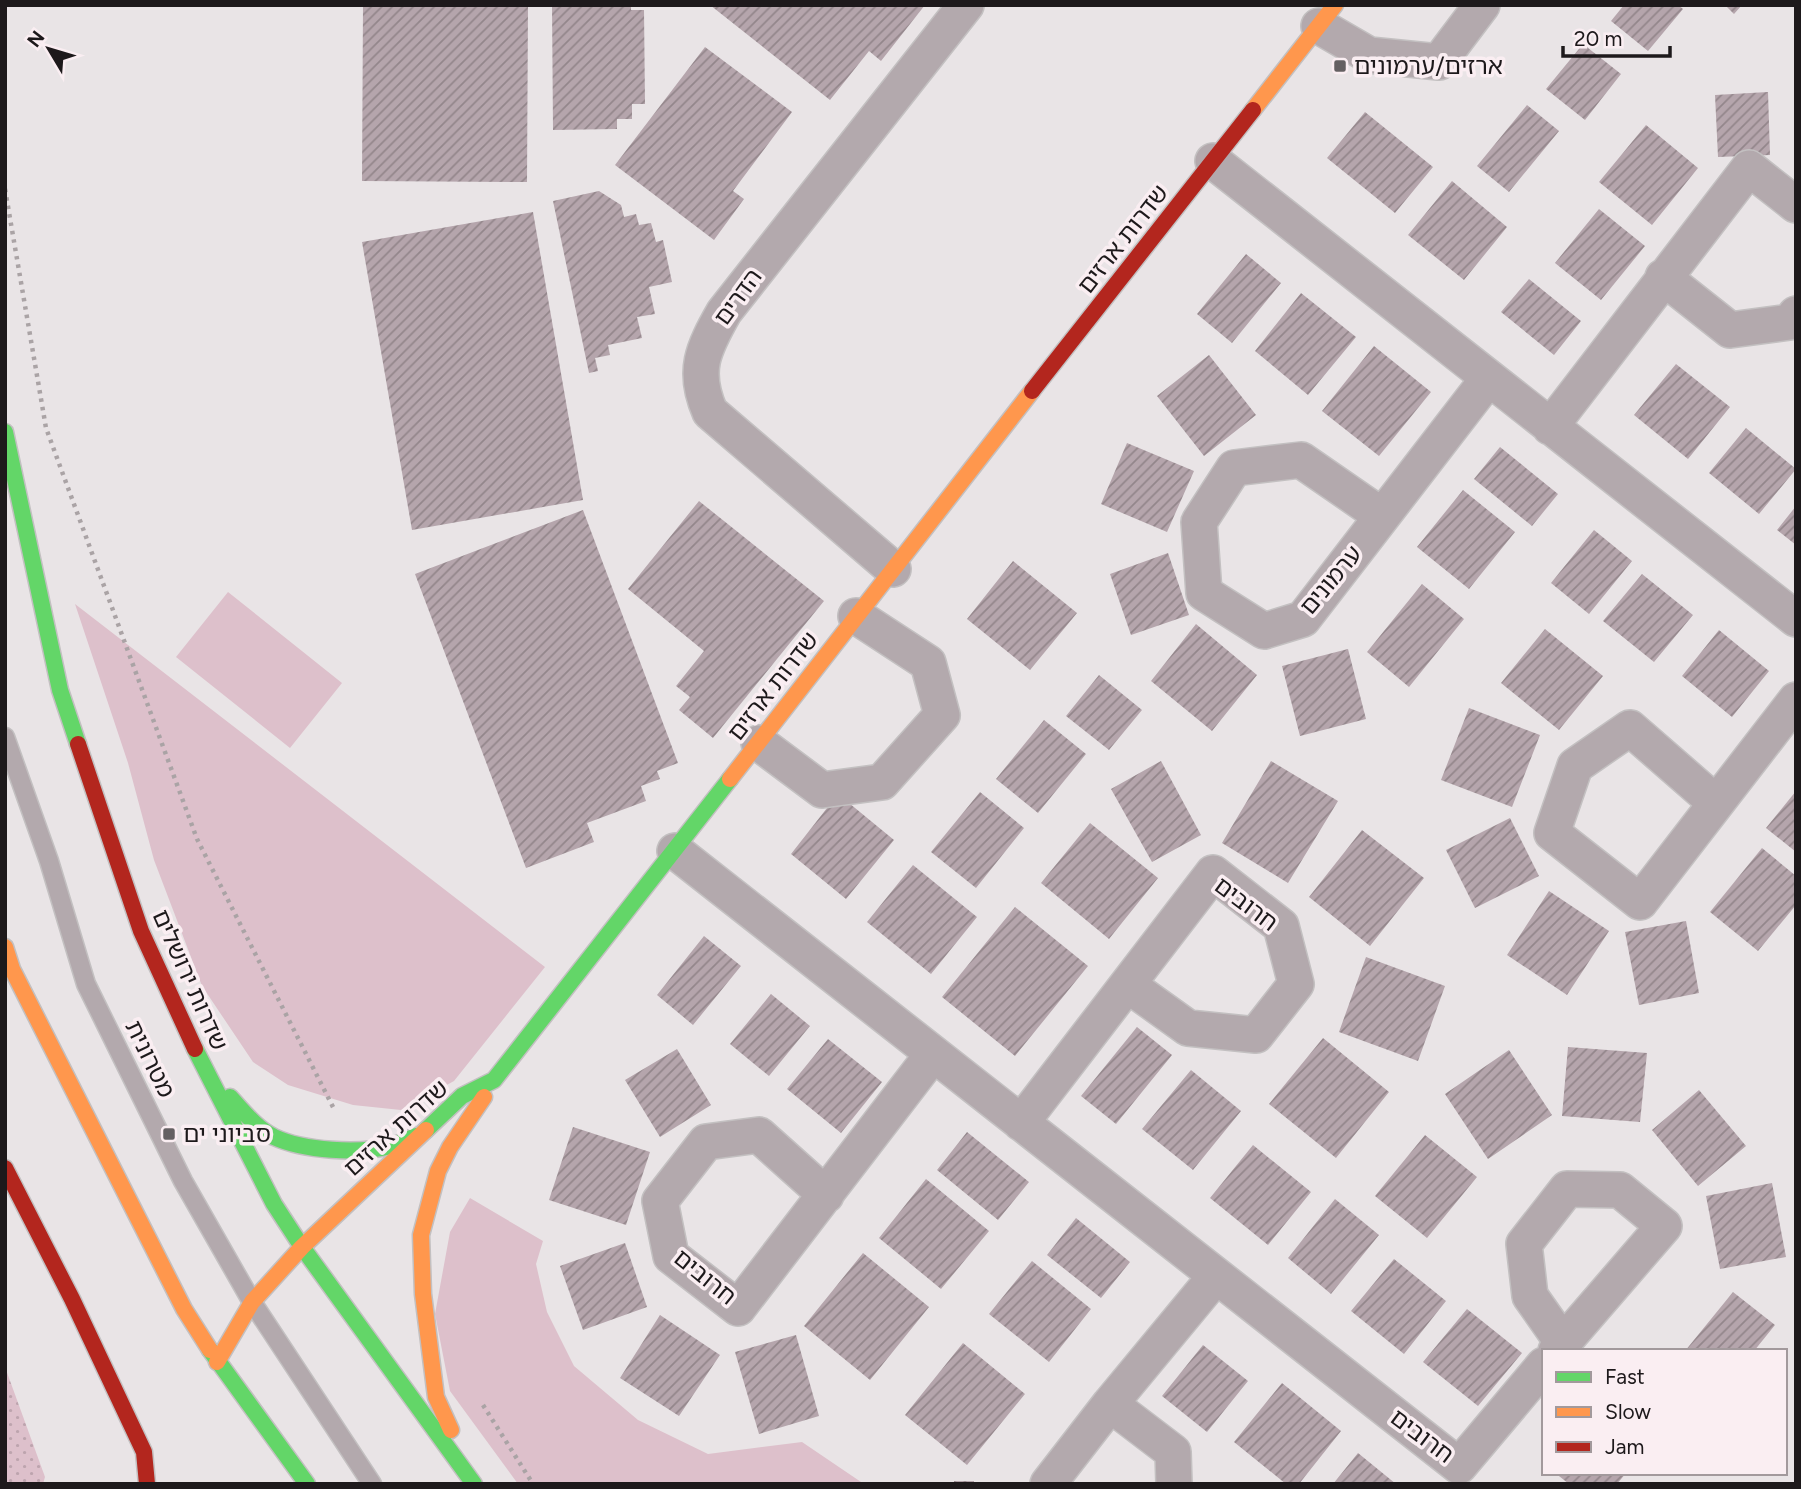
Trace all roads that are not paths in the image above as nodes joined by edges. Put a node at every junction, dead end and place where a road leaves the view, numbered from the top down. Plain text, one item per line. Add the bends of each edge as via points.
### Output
1 (966, 5) edge
2 (1482, 5) edge
3 (1327, 16) edge
4 (1213, 161) junction
5 (1796, 205) edge
6 (1663, 277) junction
7 (1796, 314) edge
8 (1488, 379) junction
9 (1550, 427) junction
10 (5, 432) edge
11 (1382, 516) junction
12 (893, 569) junction
13 (856, 617) junction
14 (1796, 620) edge
15 (1796, 700) edge
16 (5, 737) edge
17 (758, 743) junction
18 (1716, 803) junction
19 (675, 851) junction
20 (5, 947) edge
21 (1128, 985) junction
22 (933, 1054) junction
23 (203, 1066) junction
24 (494, 1080) junction
25 (1021, 1123) junction
26 (425, 1132) junction
27 (5, 1168) edge
28 (826, 1195) junction
29 (302, 1247) junction
30 (1216, 1276) junction
31 (253, 1302) junction
32 (1552, 1349) edge
33 (1557, 1349) edge
34 (217, 1362) junction
35 (1542, 1367) edge
36 (1110, 1404) junction
37 (305, 1483) edge
38 (147, 1484) edge
39 (372, 1484) edge
40 (475, 1484) edge
41 (1048, 1484) edge
42 (1174, 1484) edge

1 - 12 street, הדרים via 724,312 700,364 701,393 710,412
2 - 3 street via 1438,62 1369,55
3 - 4 main road, שדרות ארזים
4 - 8 street
4 - 12 main road, שדרות ארזים
5 - 6 street via 1749,168
6 - 7 street via 1730,330 1790,322
6 - 9 street
8 - 9 street
8 - 11 street, ערמונים
9 - 14 street
10 - 23 main road, שדרות ירושלים via 60,690 141,931
11 - 11 street, ערמונים via 1303,618 1265,631 1204,593 1199,522 1234,468 1301,460
12 - 13 main road, שדרות ארזים
13 - 17 main road, שדרות ארזים
13 - 17 street via 928,663 942,715 882,782 822,790
15 - 18 street
16 - 31 lane, מטרונית via 86,984 183,1181
17 - 19 main road, שדרות ארזים
18 - 18 street via 1640,901 1552,833 1575,766 1630,728
19 - 22 street, חרובים
19 - 24 main road, שדרות ארזים
20 - 34 main road via 134,1213
21 - 21 street, חרובים via 1213,873 1281,926 1296,984 1256,1035 1188,1028
21 - 25 street, חרובים
22 - 25 street, חרובים
22 - 28 street, חרובים
23 - 26 main road via 250,1119 273,1136 303,1146 391,1147
23 - 29 main road, שדרות ירושלים via 274,1204
24 - 26 main road, שדרות ארזים via 462,1096
24 - 40 main road via 438,1171 421,1234 423,1294 436,1397
25 - 30 street, חרובים
26 - 29 main road, שדרות ארזים
27 - 38 main road via 144,1452
28 - 28 street, חרובים via 737,1308 671,1256 660,1201 706,1142 759,1135
29 - 31 main road, שדרות ארזים
29 - 40 main road, שדרות ירושלים
30 - 35 street, חרובים via 1459,1466
30 - 36 street
31 - 34 main road, שדרות ארזים
31 - 39 lane, מטרונית
32 - 33 street, חרובים via 1530,1296 1524,1244 1567,1189 1620,1190 1664,1226
34 - 37 main road
36 - 41 street
36 - 42 street via 1173,1452

